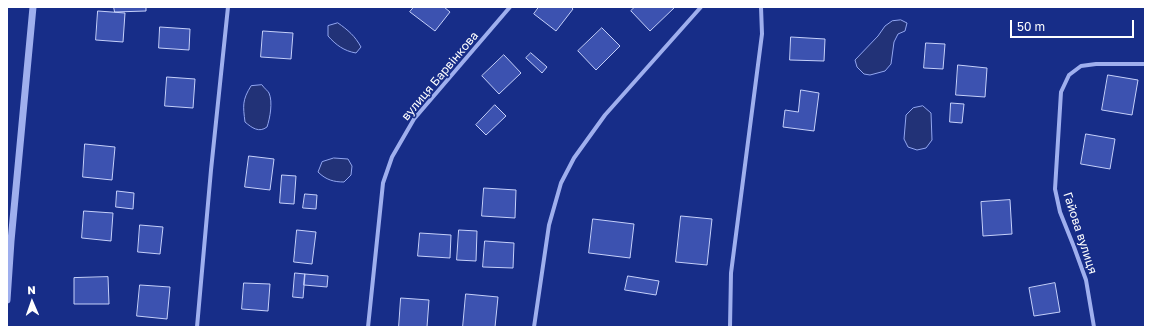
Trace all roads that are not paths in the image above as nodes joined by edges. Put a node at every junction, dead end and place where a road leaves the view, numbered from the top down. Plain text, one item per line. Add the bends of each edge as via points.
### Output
1 (33, 7) edge
2 (228, 7) edge
3 (510, 7) edge
4 (701, 7) edge
5 (761, 7) edge
6 (1145, 64) edge
7 (9, 241) edge
8 (7, 300) edge
9 (197, 327) edge
10 (368, 327) edge
11 (534, 327) edge
12 (730, 327) edge
13 (1094, 327) edge

1 - 7 street
2 - 9 street
3 - 10 street, вулиця Барвінкова via 414,119 392,157 383,183
4 - 11 street via 605,115 574,158 561,183 548,225
5 - 12 street via 762,34 731,273
6 - 13 street, Гайова вулиця via 1081,66 1069,75 1061,92 1055,188 1060,212 1086,280
7 - 8 street

